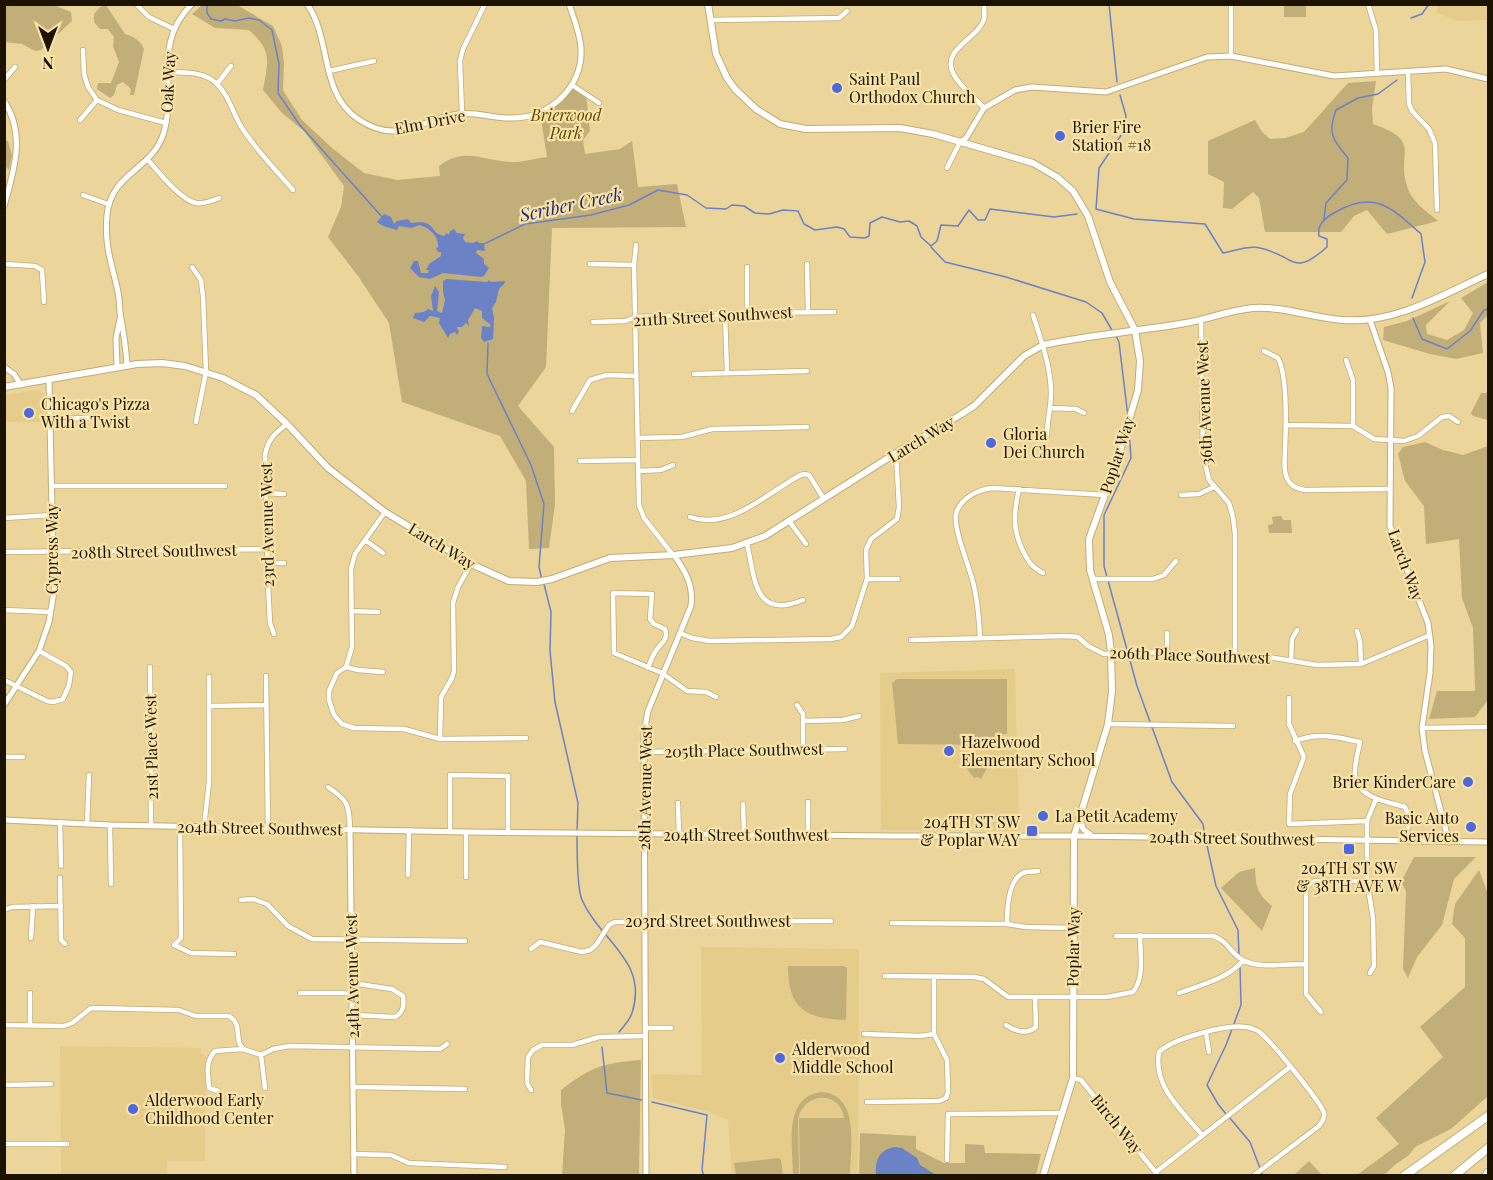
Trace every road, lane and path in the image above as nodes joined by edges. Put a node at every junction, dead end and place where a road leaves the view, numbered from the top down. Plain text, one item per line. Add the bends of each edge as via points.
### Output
1 (136, 4) edge
2 (192, 4) edge
3 (307, 4) edge
4 (485, 4) edge
5 (568, 4) edge
6 (708, 4) edge
7 (984, 4) edge
8 (1232, 4) edge
9 (1368, 4) edge
10 (847, 11) dead end
11 (710, 20) junction
12 (174, 29) junction
13 (83, 50) dead end
14 (1231, 56) junction
15 (374, 62) dead end
16 (231, 66) dead end
17 (15, 67) dead end
18 (329, 71) junction
19 (168, 72) junction
20 (1408, 72) junction
21 (1377, 74) junction
22 (1488, 79) edge
23 (4, 80) edge
24 (217, 84) junction
25 (572, 85) junction
26 (4, 100) edge
27 (97, 100) junction
28 (599, 103) dead end
29 (984, 108) junction
30 (462, 113) junction
31 (80, 120) dead end
32 (166, 123) junction
33 (960, 142) junction
34 (147, 159) junction
35 (947, 168) dead end
36 (293, 190) dead end
37 (83, 195) dead end
38 (219, 198) dead end
39 (108, 204) junction
40 (4, 207) edge
41 (1437, 210) dead end
42 (636, 245) dead end
43 (4, 264) edge
44 (590, 264) dead end
45 (807, 264) dead end
46 (634, 265) junction
47 (192, 267) dead end
48 (747, 267) dead end
49 (1488, 274) edge
50 (44, 302) dead end
51 (808, 311) junction
52 (834, 312) dead end
53 (747, 313) junction
54 (725, 314) junction
55 (1033, 315) dead end
56 (120, 317) junction
57 (636, 317) junction
58 (1370, 320) junction
59 (1201, 321) junction
60 (592, 322) dead end
61 (1135, 330) junction
62 (1042, 345) junction
63 (1264, 351) dead end
64 (1346, 360) dead end
65 (127, 365) junction
66 (117, 366) junction
67 (4, 367) edge
68 (807, 371) dead end
69 (206, 372) junction
70 (727, 372) junction
71 (694, 374) dead end
72 (636, 375) junction
73 (49, 380) junction
74 (21, 385) junction
75 (4, 387) edge
76 (1051, 408) junction
77 (572, 411) dead end
78 (1084, 413) dead end
79 (98, 417) dead end
80 (51, 420) junction
81 (196, 422) dead end
82 (1458, 422) dead end
83 (287, 424) junction
84 (1286, 425) junction
85 (1353, 426) junction
86 (807, 427) dead end
87 (1047, 435) dead end
88 (638, 438) junction
89 (1391, 440) junction
90 (896, 453) junction
91 (638, 460) junction
92 (580, 461) dead end
93 (673, 465) dead end
94 (638, 471) junction
95 (52, 486) junction
96 (225, 486) dead end
97 (1214, 487) junction
98 (1019, 489) junction
99 (1389, 489) junction
100 (266, 493) junction
101 (284, 494) dead end
102 (1105, 495) junction
103 (1181, 495) dead end
104 (824, 499) junction
105 (385, 512) junction
106 (52, 515) junction
107 (690, 516) dead end
108 (4, 518) edge
109 (789, 521) junction
110 (365, 540) junction
111 (747, 544) junction
112 (806, 544) dead end
113 (267, 549) junction
114 (4, 552) edge
115 (53, 552) junction
116 (383, 553) dead end
117 (674, 555) junction
118 (1176, 561) dead end
119 (268, 563) junction
120 (284, 563) dead end
121 (471, 564) junction
122 (1043, 573) dead end
123 (867, 579) junction
124 (898, 579) dead end
125 (1093, 579) junction
126 (803, 600) dead end
127 (4, 610) edge
128 (351, 611) junction
129 (50, 612) junction
130 (378, 612) dead end
131 (1298, 630) dead end
132 (1357, 631) dead end
133 (680, 633) junction
134 (1167, 633) dead end
135 (274, 634) dead end
136 (1430, 635) junction
137 (980, 638) junction
138 (911, 640) dead end
139 (39, 651) junction
140 (1167, 652) junction
141 (1111, 654) junction
142 (1235, 657) junction
143 (1291, 659) junction
144 (1361, 664) junction
145 (150, 667) dead end
146 (346, 667) junction
147 (648, 668) junction
148 (383, 672) dead end
149 (662, 673) junction
150 (266, 676) dead end
151 (209, 677) dead end
152 (4, 680) edge
153 (18, 685) junction
154 (716, 697) dead end
155 (1289, 698) dead end
156 (4, 705) edge
157 (266, 705) junction
158 (797, 705) dead end
159 (210, 706) junction
160 (859, 716) dead end
161 (803, 721) junction
162 (1108, 724) junction
163 (1233, 726) dead end
164 (1488, 727) edge
165 (1422, 728) junction
166 (526, 738) dead end
167 (440, 740) junction
168 (1295, 741) junction
169 (803, 749) junction
170 (845, 749) dead end
171 (643, 752) junction
172 (4, 757) edge
173 (23, 757) dead end
174 (89, 775) dead end
175 (328, 787) dead end
176 (1376, 799) junction
177 (808, 802) dead end
178 (678, 803) dead end
179 (743, 804) dead end
180 (1080, 816) junction
181 (4, 820) edge
182 (1367, 821) junction
183 (60, 822) junction
184 (87, 824) junction
185 (110, 825) junction
186 (151, 826) junction
187 (180, 827) junction
188 (204, 827) junction
189 (268, 828) junction
190 (1408, 828) dead end
191 (350, 830) junction
192 (409, 830) junction
193 (450, 832) junction
194 (466, 832) junction
195 (508, 832) junction
196 (644, 834) junction
197 (679, 834) junction
198 (744, 834) junction
199 (808, 835) junction
200 (1074, 836) junction
201 (1093, 836) junction
202 (1368, 841) junction
203 (1449, 842) junction
204 (1488, 843) edge
205 (61, 866) dead end
206 (1038, 872) dead end
207 (408, 875) dead end
208 (466, 877) dead end
209 (60, 878) dead end
210 (1367, 881) junction
211 (111, 884) dead end
212 (241, 900) dead end
213 (33, 906) junction
214 (61, 906) junction
215 (4, 910) edge
216 (645, 921) junction
217 (831, 921) dead end
218 (892, 923) dead end
219 (1007, 924) junction
220 (1073, 928) junction
221 (1140, 935) junction
222 (1116, 936) dead end
223 (31, 938) dead end
224 (351, 940) junction
225 (465, 941) dead end
226 (65, 944) dead end
227 (531, 949) dead end
228 (234, 954) dead end
229 (1243, 961) junction
230 (1305, 964) junction
231 (1370, 973) dead end
232 (885, 976) dead end
233 (934, 977) junction
234 (352, 983) junction
235 (30, 993) dead end
236 (300, 993) dead end
237 (353, 993) junction
238 (1179, 993) dead end
239 (1035, 997) junction
240 (1072, 998) junction
241 (1321, 1012) dead end
242 (353, 1015) junction
243 (4, 1025) edge
244 (30, 1025) junction
245 (1006, 1025) dead end
246 (645, 1028) junction
247 (671, 1028) dead end
248 (1206, 1033) junction
249 (864, 1034) dead end
250 (934, 1034) junction
251 (645, 1036) junction
252 (447, 1044) dead end
253 (354, 1047) junction
254 (1151, 1048) dead end
255 (243, 1049) junction
256 (1159, 1052) junction
257 (1209, 1052) dead end
258 (261, 1055) junction
259 (1290, 1067) junction
260 (1072, 1078) junction
261 (51, 1084) dead end
262 (4, 1085) edge
263 (265, 1088) dead end
264 (354, 1088) junction
265 (465, 1089) dead end
266 (531, 1090) dead end
267 (218, 1091) dead end
268 (867, 1102) dead end
269 (1063, 1113) junction
270 (1488, 1114) edge
271 (1202, 1135) junction
272 (4, 1144) edge
273 (68, 1144) dead end
274 (1488, 1148) edge
275 (353, 1154) junction
276 (947, 1160) dead end
277 (505, 1167) dead end
278 (1157, 1175) edge
279 (354, 1176) edge
280 (646, 1176) edge
281 (1043, 1176) edge
282 (1253, 1176) edge
283 (1406, 1176) edge
284 (1454, 1176) edge

1 - 12 street via 149,17
2 - 12 street, Oak Way
3 - 18 street, Elm Drive via 319,29
4 - 30 street via 460,61
5 - 25 street, Elm Drive via 581,51
6 - 11 main road, Poplar Way
7 - 29 street via 984,19 956,51 951,67
8 - 14 street
9 - 21 street via 1375,22
10 - 11 street via 839,18
11 - 33 main road, Poplar Way via 716,54 727,78 756,109 780,124 806,129 900,129
12 - 19 street, Oak Way via 168,47
13 - 27 street via 84,74
14 - 21 street via 1334,76
14 - 29 street via 1207,57 1106,92 1032,87 1015,90
15 - 18 street
16 - 24 street
17 - 23 street
18 - 30 street, Elm Drive via 336,95 344,106 374,128 412,129
19 - 24 street via 191,72
19 - 32 street, Oak Way
20 - 21 street
20 - 22 street via 1446,69
20 - 41 street via 1409,104 1435,142
24 - 36 street via 243,130
25 - 28 street
25 - 30 street, Elm Drive via 553,106 531,116 506,118
26 - 40 street via 15,124 17,148
27 - 31 street
27 - 32 street
29 - 33 street
32 - 34 street, Oak Way via 159,144
33 - 35 street
33 - 61 main road, Poplar Way via 1033,163 1073,191 1088,216 1110,282
34 - 38 street via 191,201
34 - 39 street, Oak Way via 119,184
37 - 39 street
39 - 56 street via 107,253 118,290
42 - 46 street, 28th Avenue West
43 - 50 street via 42,270
44 - 46 street
45 - 51 street
46 - 57 street, 28th Avenue West
47 - 69 street via 201,280
48 - 53 street
49 - 58 main road via 1410,310
51 - 52 street, 211th Street Southwest
51 - 53 street, 211th Street Southwest
53 - 54 street, 211th Street Southwest
54 - 57 street, 211th Street Southwest
54 - 70 street
55 - 62 street
56 - 65 street
56 - 66 street
57 - 60 street, 211th Street Southwest
57 - 72 street, 28th Avenue West
58 - 59 main road, Larch Way via 1341,320 1271,308 1238,310
58 - 89 street, Larch Way via 1389,372
59 - 61 main road, Larch Way
59 - 97 street, 36th Avenue West via 1203,455
61 - 62 main road, Larch Way
61 - 102 main road, Poplar Way via 1140,380
62 - 76 street via 1051,382
62 - 90 main road, Larch Way via 1024,356 967,411
63 - 84 street via 1281,362
64 - 85 street via 1353,380
65 - 66 main road, Larch Way
65 - 69 main road, Larch Way via 162,363
66 - 73 main road, Larch Way
67 - 74 street
68 - 70 street
69 - 81 street
69 - 83 main road, Larch Way via 256,395
70 - 71 street
72 - 77 street via 607,375 590,380
72 - 88 street, 28th Avenue West
73 - 74 main road, Larch Way
73 - 80 street, Cypress Way
74 - 75 main road, Larch Way
76 - 78 street
76 - 87 street
79 - 80 street
80 - 95 street, Cypress Way
82 - 89 street via 1449,416 1442,417 1412,439
83 - 100 street, 23rd Avenue West via 273,434 267,448
83 - 105 main road, Larch Way via 328,468
84 - 85 street
84 - 99 street via 1285,472 1298,489
85 - 89 street via 1374,439
86 - 88 street via 712,429 682,437
88 - 91 street, 28th Avenue West
89 - 99 street, Larch Way
90 - 104 main road, Larch Way
90 - 123 street via 897,519 871,540 866,550
91 - 92 street
91 - 94 street, 28th Avenue West
93 - 94 street
94 - 117 street, 28th Avenue West via 639,505 644,518
95 - 96 street
95 - 106 street, Cypress Way
97 - 103 street via 1199,494
97 - 142 street, 36th Avenue West via 1228,503 1233,517
98 - 102 street
98 - 122 street via 1014,508 1015,532 1031,566
98 - 137 street via 986,489 971,495 959,508 956,520 977,598
99 - 136 street, Larch Way via 1394,537
100 - 101 street
100 - 113 street, 23rd Avenue West
102 - 125 main road, Poplar Way via 1089,539
104 - 107 street via 809,475 804,474 739,513 700,520
104 - 109 main road, Larch Way
105 - 110 street
105 - 121 main road, Larch Way
106 - 108 street
106 - 115 street, Cypress Way
109 - 111 main road, Larch Way
109 - 112 street
110 - 116 street
110 - 128 street via 351,569
111 - 117 main road, Larch Way
111 - 126 street via 760,596 773,604
113 - 115 street, 208th Street Southwest
113 - 119 street, 23rd Avenue West
114 - 115 street, 208th Street Southwest
115 - 129 street, Cypress Way via 56,585
117 - 121 main road, Larch Way via 610,558 537,582 507,580
117 - 133 street, 28th Avenue West via 692,596
118 - 125 street via 1164,575 1153,579
119 - 120 street
119 - 135 street, 23rd Avenue West via 270,623
121 - 167 street via 453,603 454,671 441,697
123 - 124 street
123 - 133 street via 852,626 841,637 710,641
125 - 141 main road, Poplar Way
127 - 129 street
128 - 130 street
128 - 146 street via 352,647
129 - 139 street, Cypress Way
131 - 143 street via 1292,639
132 - 144 street
133 - 149 street, 28th Avenue West
134 - 140 street
136 - 144 street, 206th Place Southwest
136 - 165 street, Larch Way via 1430,673
137 - 138 street, 206th Place Southwest
137 - 141 street, 206th Place Southwest via 1074,636 1096,651
139 - 153 street, Cypress Way
139 - 153 street via 71,672 63,699 47,701
140 - 141 street, 206th Place Southwest
140 - 142 street, 206th Place Southwest
141 - 162 main road, Poplar Way
142 - 143 street, 206th Place Southwest
143 - 144 street, 206th Place Southwest via 1317,664
145 - 186 street, 21st Place West
146 - 148 street
146 - 167 street via 337,673 329,691 334,716 342,724 354,729 404,729
147 - 147 street via 614,653 613,593 652,594 650,619 667,634
147 - 149 street
149 - 154 street via 687,691
149 - 171 street, 28th Avenue West via 645,720
150 - 157 street
151 - 159 street
152 - 153 street
153 - 156 street, Cypress Way
155 - 168 street via 1289,724
157 - 159 street
157 - 189 street
158 - 161 street
159 - 188 street
160 - 161 street
161 - 169 street
162 - 163 street
162 - 180 main road, Poplar Way
164 - 165 street
165 - 203 street, Larch Way
166 - 167 street
168 - 176 street via 1309,736 1332,736 1360,742 1356,783
168 - 182 street via 1304,758 1290,794 1288,824
169 - 170 street, 205th Place Southwest
169 - 171 street, 205th Place Southwest
171 - 196 street, 28th Avenue West
172 - 173 street
174 - 184 street
175 - 191 street, 24th Avenue West via 349,808
176 - 182 street
176 - 190 street via 1405,807
177 - 199 street
178 - 197 street
179 - 198 street
180 - 200 main road, Poplar Way
180 - 201 street via 1083,829
181 - 183 street, 204th Street Southwest
182 - 202 street
183 - 184 street, 204th Street Southwest
183 - 205 street
184 - 185 street, 204th Street Southwest
185 - 186 street, 204th Street Southwest
185 - 211 street
186 - 187 street, 204th Street Southwest
187 - 188 street, 204th Street Southwest
187 - 228 street via 182,938 174,945 191,953
188 - 189 street, 204th Street Southwest
189 - 191 street, 204th Street Southwest
191 - 192 street, 204th Street Southwest
191 - 224 street, 24th Avenue West
192 - 193 street, 204th Street Southwest
192 - 207 street
193 - 194 street, 204th Street Southwest
193 - 195 street via 450,775 508,776
194 - 195 street, 204th Street Southwest
194 - 208 street
195 - 196 street, 204th Street Southwest
196 - 197 street, 204th Street Southwest
196 - 216 street, 28th Avenue West
197 - 198 street, 204th Street Southwest
198 - 199 street, 204th Street Southwest
199 - 200 street, 204th Street Southwest
200 - 201 street, 204th Street Southwest
200 - 220 main road, Poplar Way
201 - 202 street, 204th Street Southwest
202 - 203 street, 204th Street Southwest
202 - 210 street
203 - 204 street, 204th Street Southwest
206 - 219 street via 1023,873 1017,879 1008,898
209 - 214 street
210 - 230 street via 1315,881 1308,885
210 - 231 street via 1373,918 1374,966
212 - 224 street via 267,904 288,926 312,939
213 - 214 street
213 - 215 street
213 - 223 street
214 - 226 street via 61,940
216 - 217 street, 203rd Street Southwest
216 - 227 street, 203rd Street Southwest via 612,923 590,950 582,952 540,942
216 - 246 street, 28th Avenue West
218 - 219 street
219 - 220 street
220 - 240 main road, Poplar Way
221 - 222 street
221 - 229 street via 1213,936 1225,942
221 - 240 street via 1140,979 1133,992
224 - 225 street
224 - 234 street, 24th Avenue West
229 - 230 street
229 - 238 street via 1227,975
230 - 241 street via 1306,994
232 - 233 street
233 - 239 street via 984,979 1008,997
233 - 250 street
234 - 237 street, 24th Avenue West
234 - 242 street via 392,989 403,996 404,1006 395,1017
235 - 244 street
236 - 237 street
237 - 242 street, 24th Avenue West
239 - 240 street
239 - 245 street via 1036,1028 1016,1031
240 - 260 main road, Poplar Way
242 - 253 street, 24th Avenue West
243 - 244 street
244 - 255 street via 64,1026 91,1008 179,1010 196,1016 229,1016 237,1026
246 - 247 street
246 - 251 street, 28th Avenue West
248 - 256 street via 1172,1042
248 - 257 street
248 - 259 street via 1251,1028 1269,1040
249 - 250 street
250 - 268 street via 947,1060 946,1098
251 - 266 street via 542,1045 528,1057 527,1083
251 - 280 street, 28th Avenue West
252 - 253 street via 440,1049
253 - 258 street via 289,1046
253 - 264 street, 24th Avenue West
254 - 256 street
255 - 258 street
255 - 267 street via 215,1051 209,1057 209,1088
256 - 271 street via 1157,1070 1163,1086
258 - 263 street
259 - 271 street
259 - 282 street via 1324,1113 1323,1121
260 - 269 main road, Poplar Way
260 - 278 street, Birch Way via 1081,1080
261 - 262 street
264 - 265 street
264 - 275 street, 24th Avenue West
269 - 276 street via 948,1114
269 - 281 main road, Poplar Way
270 - 283 highway
271 - 278 street
272 - 273 street
274 - 284 highway
275 - 277 street via 390,1155 409,1163
275 - 279 street, 24th Avenue West

